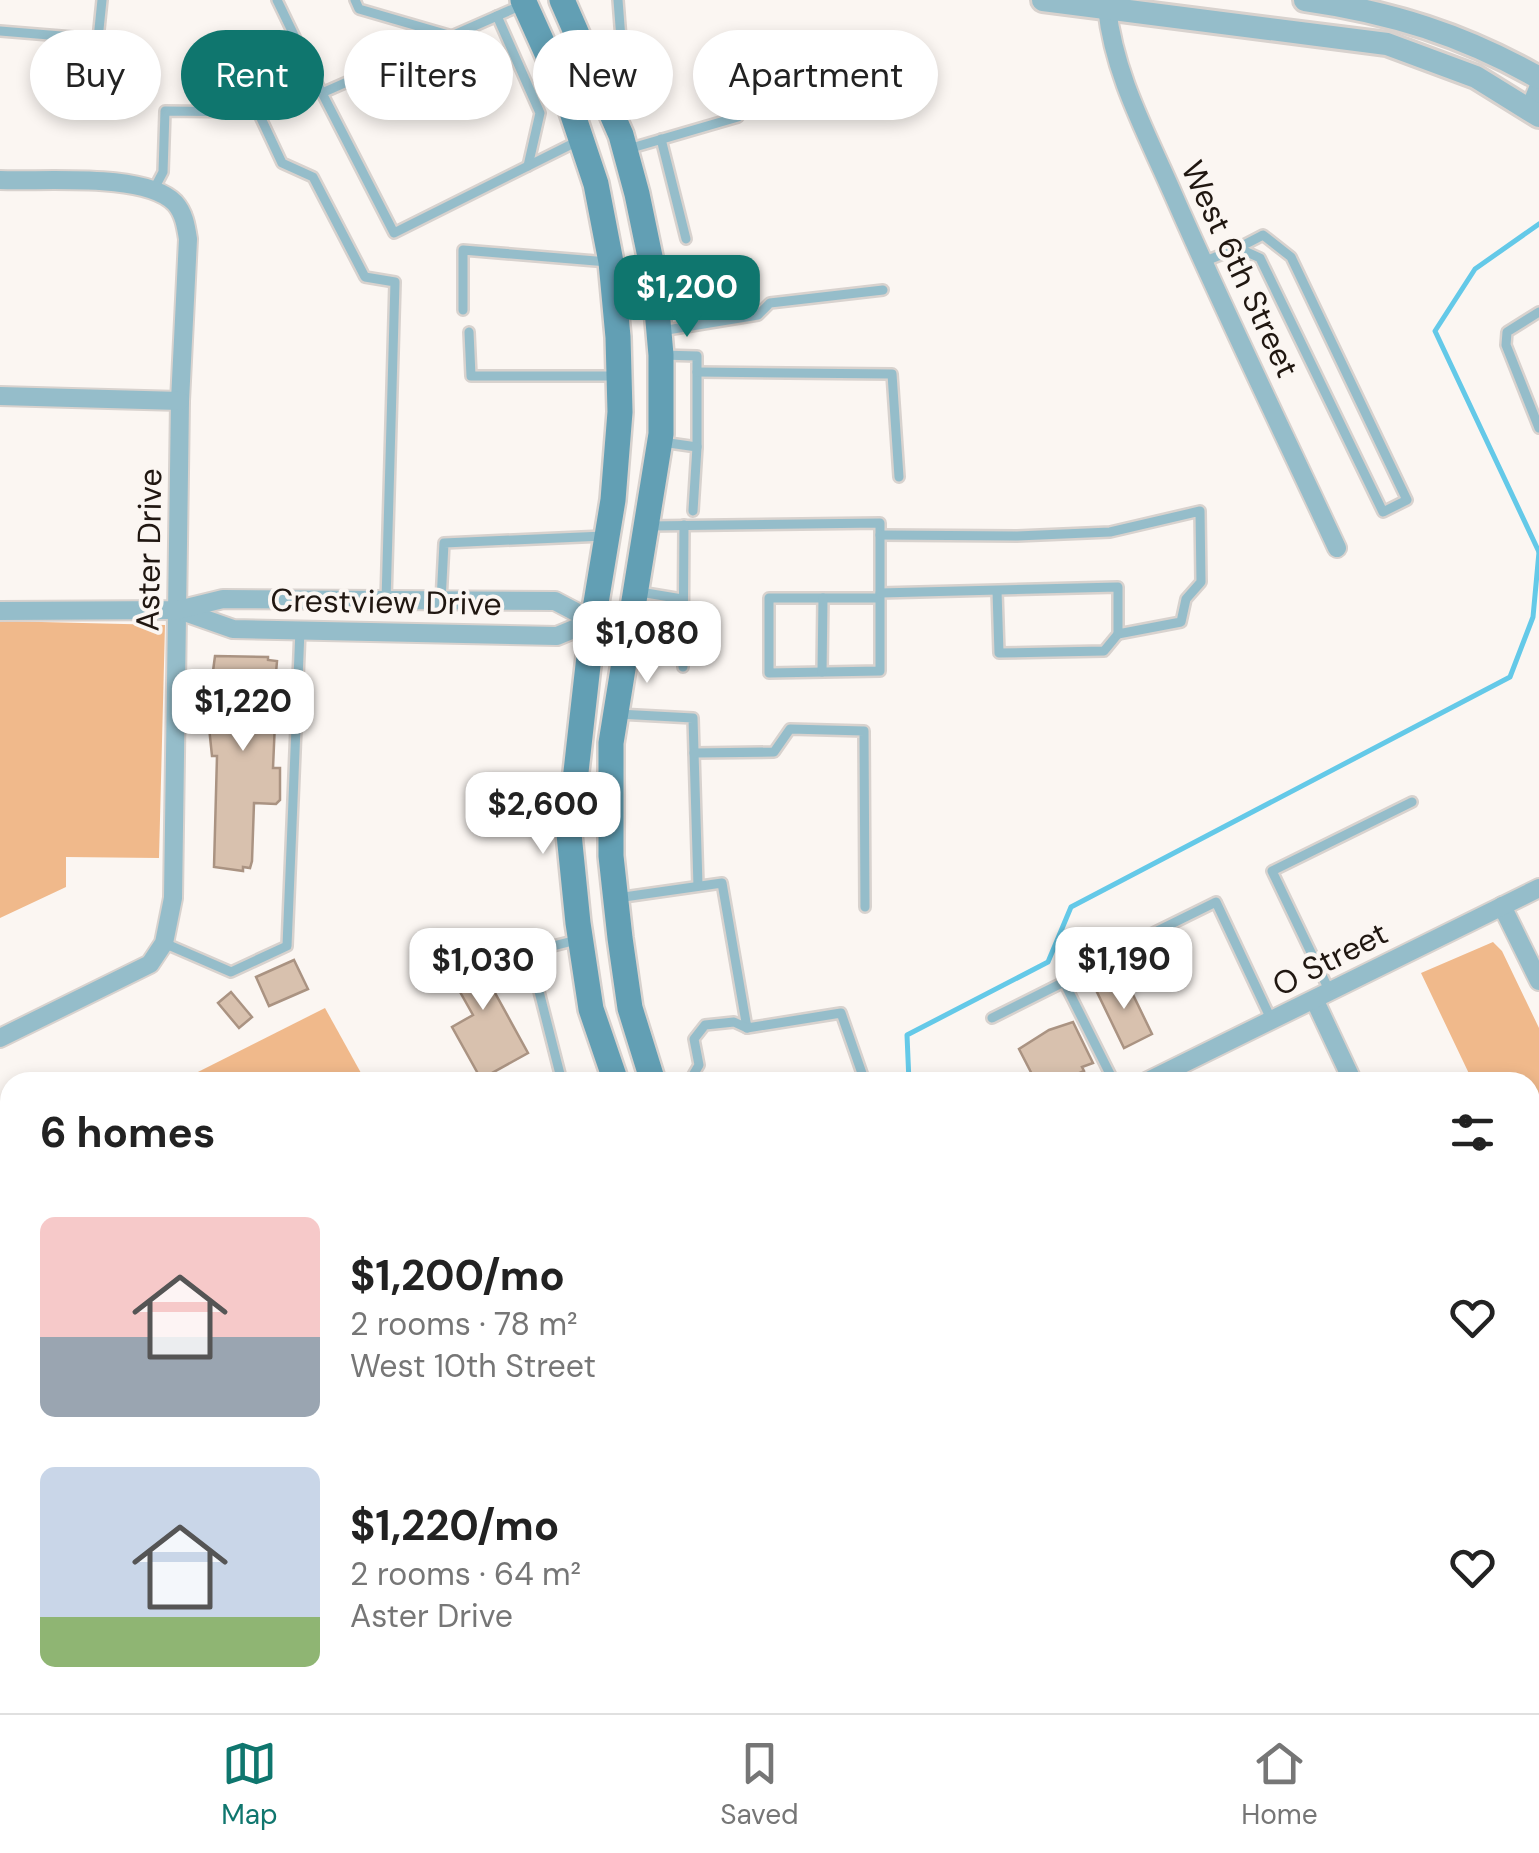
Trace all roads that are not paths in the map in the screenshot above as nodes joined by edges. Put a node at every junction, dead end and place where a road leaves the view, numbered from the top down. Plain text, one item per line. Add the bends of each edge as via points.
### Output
1 (102, 0) edge
2 (277, 0) edge
3 (355, 0) edge
4 (618, 0) edge
5 (1043, 0) edge
6 (1305, 0) edge
7 (524, 2) edge
8 (1107, 4) edge
9 (497, 16) junction
10 (292, 30) edge
11 (431, 30) edge
12 (466, 30) edge
13 (620, 30) edge
14 (0, 31) edge
15 (1539, 78) edge
16 (324, 97) edge
17 (1536, 103) edge
18 (614, 120) edge
19 (728, 120) edge
20 (661, 139) junction
21 (581, 140) junction
22 (625, 150) junction
23 (528, 166) junction
24 (0, 180) edge
25 (154, 189) junction
26 (686, 240) dead end
27 (1238, 248) junction
28 (611, 262) junction
29 (1203, 262) junction
30 (883, 290) dead end
31 (463, 310) dead end
32 (1539, 312) edge
33 (469, 332) dead end
34 (659, 343) junction
35 (697, 372) junction
36 (618, 376) junction
37 (0, 396) edge
38 (180, 400) junction
39 (1539, 428) edge
40 (660, 442) junction
41 (697, 447) junction
42 (899, 477) dead end
43 (692, 511) dead end
44 (684, 525) junction
45 (645, 526) junction
46 (880, 535) junction
47 (607, 536) junction
48 (1337, 548) dead end
49 (997, 591) junction
50 (634, 592) junction
51 (880, 596) junction
52 (823, 598) junction
53 (682, 599) junction
54 (386, 601) junction
55 (441, 601) junction
56 (178, 610) junction
57 (0, 611) edge
58 (593, 621) junction
59 (630, 621) junction
60 (300, 630) junction
61 (1118, 634) junction
62 (683, 668) dead end
63 (822, 672) junction
64 (615, 714) junction
65 (694, 753) junction
66 (1412, 802) dead end
67 (698, 886) junction
68 (1539, 888) edge
69 (616, 898) junction
70 (864, 906) dead end
71 (1502, 906) junction
72 (580, 939) junction
73 (164, 942) junction
74 (1084, 967) dead end
75 (1539, 981) edge
76 (1323, 997) junction
77 (992, 1018) dead end
78 (1272, 1021) junction
79 (747, 1028) junction
80 (0, 1038) edge
81 (559, 1072) edge
82 (613, 1072) edge
83 (650, 1072) edge
84 (695, 1072) edge
85 (861, 1072) edge
86 (1109, 1072) edge
87 (1167, 1072) edge
88 (1349, 1072) edge

1 - 14 lane via 98,39
2 - 10 lane
3 - 11 lane via 359,9
4 - 13 lane
5 - 8 street
6 - 15 street via 1434,28
7 - 9 lane
7 - 21 main road
8 - 17 street via 1387,44
8 - 29 street, West 6th Street via 1120,74
9 - 12 lane
9 - 23 lane via 540,113
16 - 23 lane via 394,233
18 - 22 main road
19 - 20 lane
20 - 22 lane
20 - 26 lane
21 - 23 lane
21 - 28 main road
22 - 34 main road via 654,276
24 - 25 street
25 - 38 street, Aster Drive via 178,206 188,239
25 - 54 lane via 164,172 165,111 258,112 282,163 313,177 365,277 394,282
27 - 27 lane via 1260,258 1383,512 1407,500 1292,256 1263,235
27 - 29 lane
28 - 31 lane via 462,250
28 - 36 main road
29 - 48 street, West 6th Street
30 - 34 lane via 770,303 758,315
32 - 39 lane via 1506,332
33 - 36 lane via 471,376
34 - 35 lane via 698,356
34 - 40 main road
35 - 41 lane
35 - 42 lane via 892,374
36 - 47 main road
37 - 38 street
38 - 56 street, Aster Drive
40 - 41 lane
40 - 45 main road
41 - 43 lane
44 - 45 lane
44 - 46 lane via 880,524
44 - 53 lane
45 - 50 main road
46 - 51 lane
46 - 61 lane via 1110,532 1200,510 1201,582 1186,600 1181,622
47 - 55 lane via 444,543
47 - 58 main road
49 - 51 lane
49 - 61 lane via 1118,587
49 - 61 lane via 999,654 1104,651
50 - 53 lane
50 - 59 main road
51 - 52 lane
51 - 63 lane via 880,672
52 - 63 lane
52 - 63 lane via 769,598 769,673
53 - 62 lane
54 - 55 street, Crestview Drive
54 - 56 street, Crestview Drive via 223,598
55 - 58 street, Crestview Drive via 554,601
56 - 57 street, Crestview Drive
56 - 60 street, Crestview Drive via 234,629
56 - 73 street, Aster Drive via 172,898
58 - 59 street, Crestview Drive
58 - 60 street, Crestview Drive via 557,636
58 - 72 main road via 568,834
59 - 64 main road
60 - 73 lane via 287,946 232,972
64 - 65 lane via 692,718
64 - 69 main road
65 - 67 lane
65 - 70 lane via 774,752 790,729 864,731
66 - 76 lane via 1272,871
67 - 69 lane
67 - 79 lane via 722,883
68 - 71 street, O Street
69 - 83 main road via 630,1008
71 - 75 street
71 - 76 street, O Street
72 - 81 lane via 529,952
72 - 82 main road via 591,1009
73 - 80 street via 150,964 127,978
74 - 78 lane via 1216,902
76 - 78 street, O Street
76 - 88 street
77 - 86 lane via 1064,982
78 - 87 street, O Street
79 - 84 lane via 734,1022 705,1025 694,1039
79 - 85 lane via 841,1013

